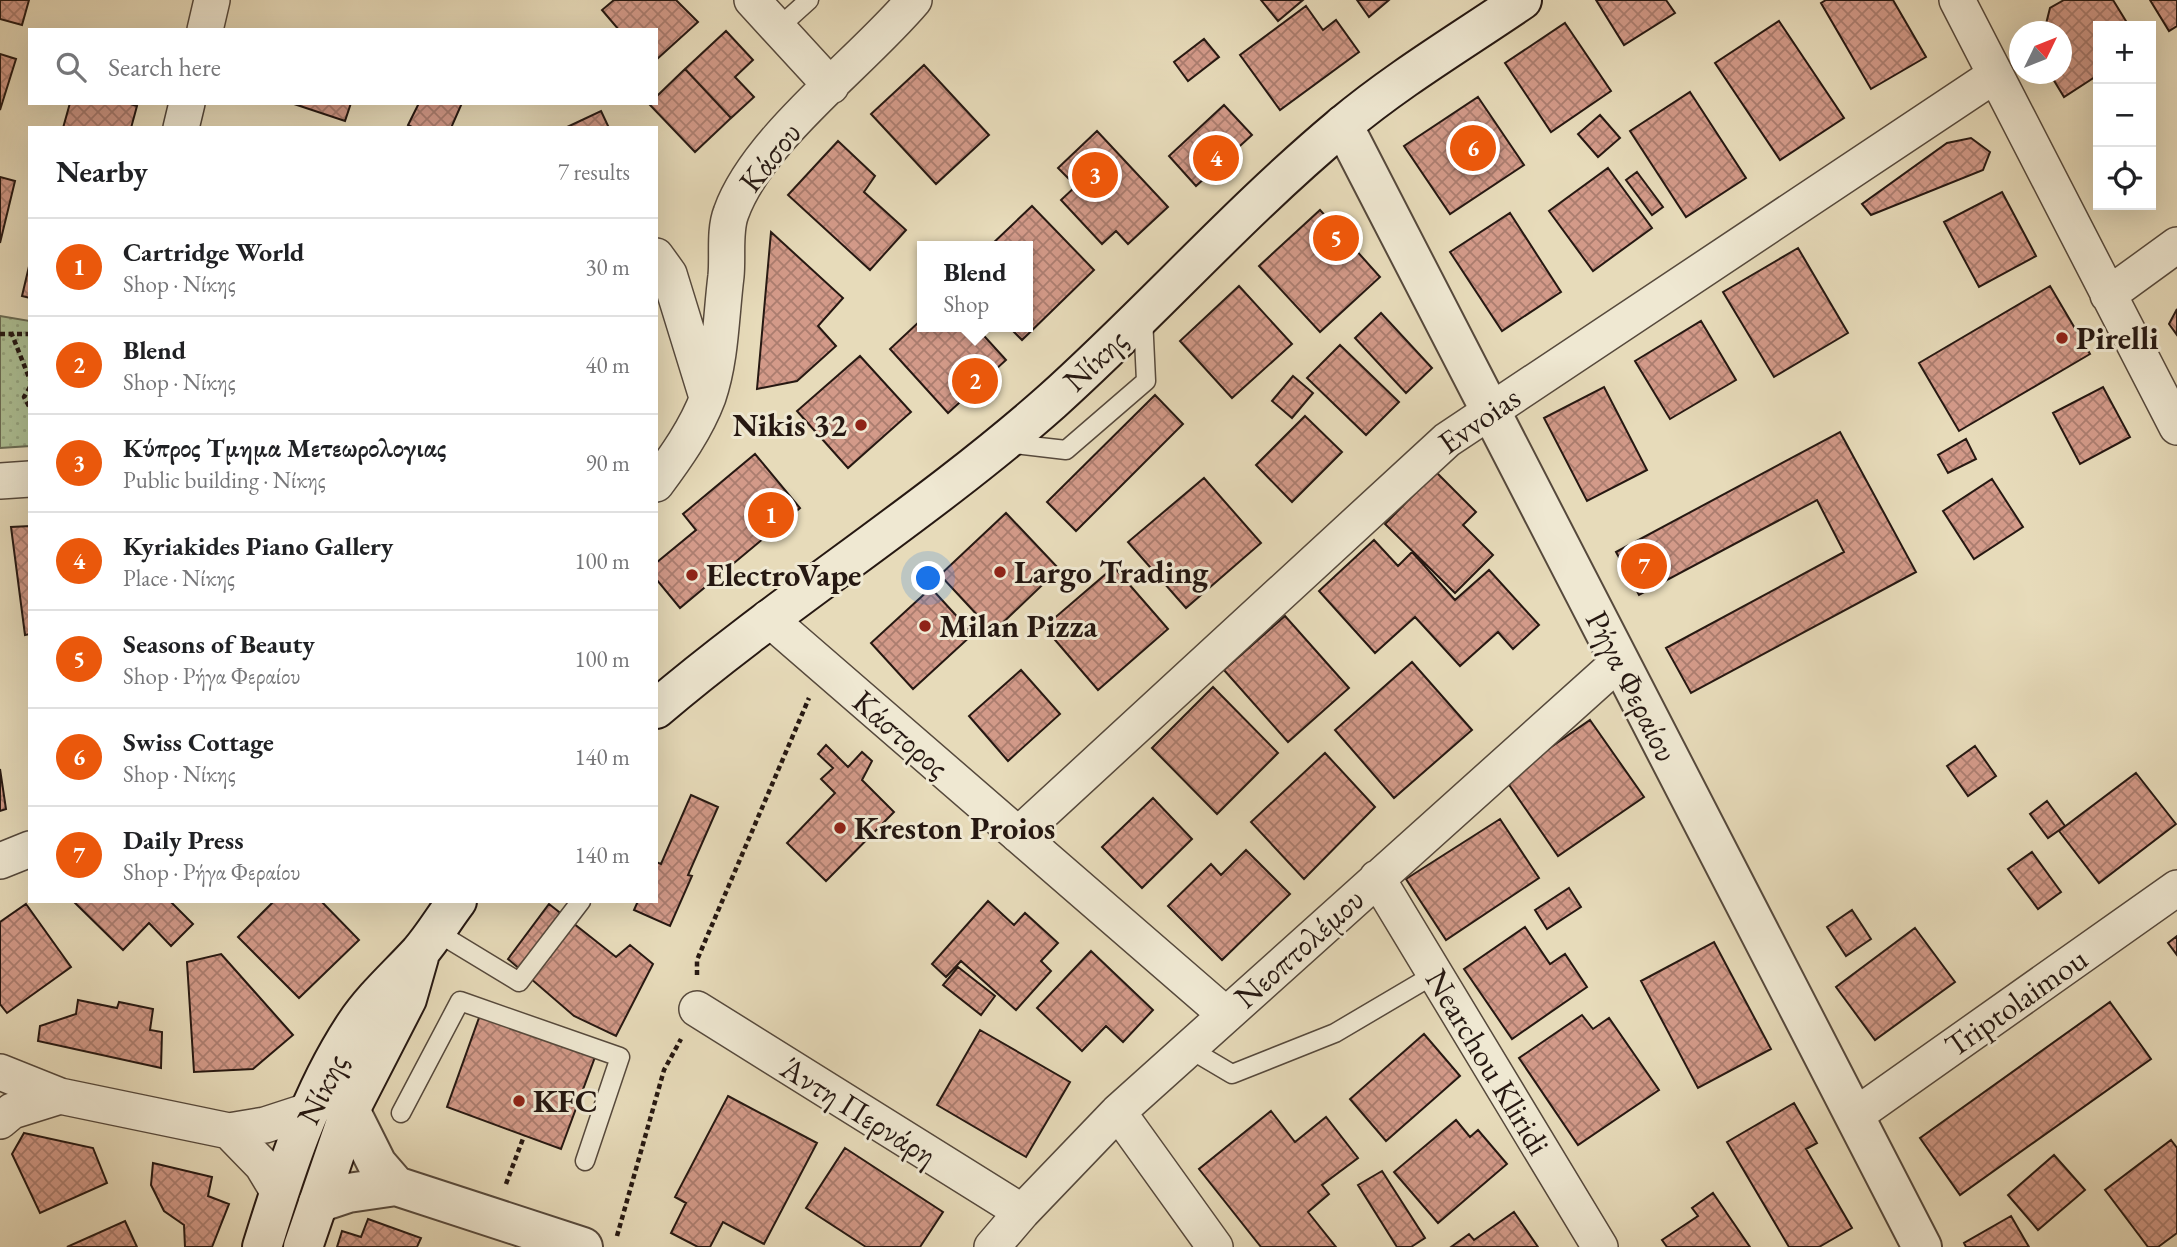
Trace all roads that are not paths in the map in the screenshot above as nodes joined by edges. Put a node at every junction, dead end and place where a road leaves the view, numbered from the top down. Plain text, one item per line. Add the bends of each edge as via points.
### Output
1 (212, 0) edge
2 (752, 0) edge
3 (810, 0) edge
4 (914, 0) edge
5 (1520, 1) edge
6 (1971, 5) edge
7 (205, 28) edge
8 (778, 28) junction
9 (1995, 75) junction
10 (831, 86) junction
11 (187, 105) edge
12 (1343, 125) junction
13 (181, 126) edge
14 (2177, 244) edge
15 (658, 259) edge
16 (2108, 295) junction
17 (1143, 314) junction
18 (707, 397) junction
19 (1492, 410) junction
20 (2177, 427) edge
21 (1001, 443) junction
22 (28, 478) edge
23 (0, 481) edge
24 (658, 481) edge
25 (768, 618) junction
26 (1619, 662) junction
27 (660, 697) edge
28 (1018, 835) junction
29 (28, 850) edge
30 (0, 861) edge
31 (1377, 878) junction
32 (2177, 888) edge
33 (579, 903) edge
34 (437, 928) edge
35 (1435, 974) junction
36 (698, 1009) road end
37 (1225, 1014) junction
38 (1188, 1048) junction
39 (0, 1072) edge
40 (60, 1096) junction
41 (350, 1110) junction
42 (308, 1111) junction
43 (1118, 1112) junction
44 (401, 1113) dead end
45 (1856, 1115) junction
46 (0, 1121) edge
47 (229, 1131) junction
48 (585, 1161) dead end
49 (396, 1186) junction
50 (279, 1193) junction
51 (318, 1203) junction
52 (1021, 1212) junction
53 (262, 1247) edge
54 (303, 1247) edge
55 (583, 1247) edge
56 (992, 1247) edge
57 (1215, 1247) edge
58 (1600, 1247) edge
59 (1923, 1247) edge

1 - 7 street
2 - 8 street
3 - 8 lane
4 - 10 street, Κάσου
5 - 12 main road, Νίκης
6 - 9 street
8 - 10 street
9 - 16 street
9 - 19 street, Evvoias
10 - 18 street, Κάσου via 775,144 741,189 729,216 716,367
11 - 13 street
12 - 17 main road, Νίκης
12 - 19 main road, Ρήγα Φεραίου
14 - 16 street
15 - 18 street via 669,274
16 - 20 street
17 - 21 main road, Νίκης
17 - 21 lane via 1146,381 1066,450
18 - 24 street, Κάσου via 687,440
19 - 26 main road, Ρήγα Φεραίου
19 - 28 street, Evvoias via 1429,455
21 - 25 main road, Νίκης
22 - 23 street
25 - 27 main road, Νίκης
25 - 28 street, Κάστορος
26 - 31 street, Νεοπτολέμου
26 - 45 main road, Ρήγα Φεραίου
28 - 37 street, Κάστορος
29 - 30 street
31 - 35 street, Nearchou Kliridi
31 - 37 street, Νεοπτολέμου
32 - 45 street, Triptolaimou
33 - 34 lane via 519,982
34 - 41 main road, Νίκης via 407,999
34 - 42 main road, Νίκης via 355,1025
35 - 38 lane via 1335,1033 1232,1073
35 - 58 street, Nearchou Kliridi
36 - 52 street, Άντη Περνάρη
37 - 38 street, Νεοπτολέμου
38 - 43 street, Νεοπτολέμου
39 - 40 street
40 - 46 street via 12,1111
40 - 47 street
41 - 49 main road via 377,1164
41 - 51 main road, Νίκης
42 - 47 street
42 - 50 main road, Νίκης
43 - 52 street, Νεοπτολέμου
43 - 57 street
44 - 48 lane via 460,1001 620,1057
45 - 59 main road, Ρήγα Φεραίου
47 - 50 street via 262,1165
49 - 51 main road
49 - 55 main road
50 - 53 main road, Νίκης
51 - 54 main road, Νίκης
52 - 56 street, Νεοπτολέμου

